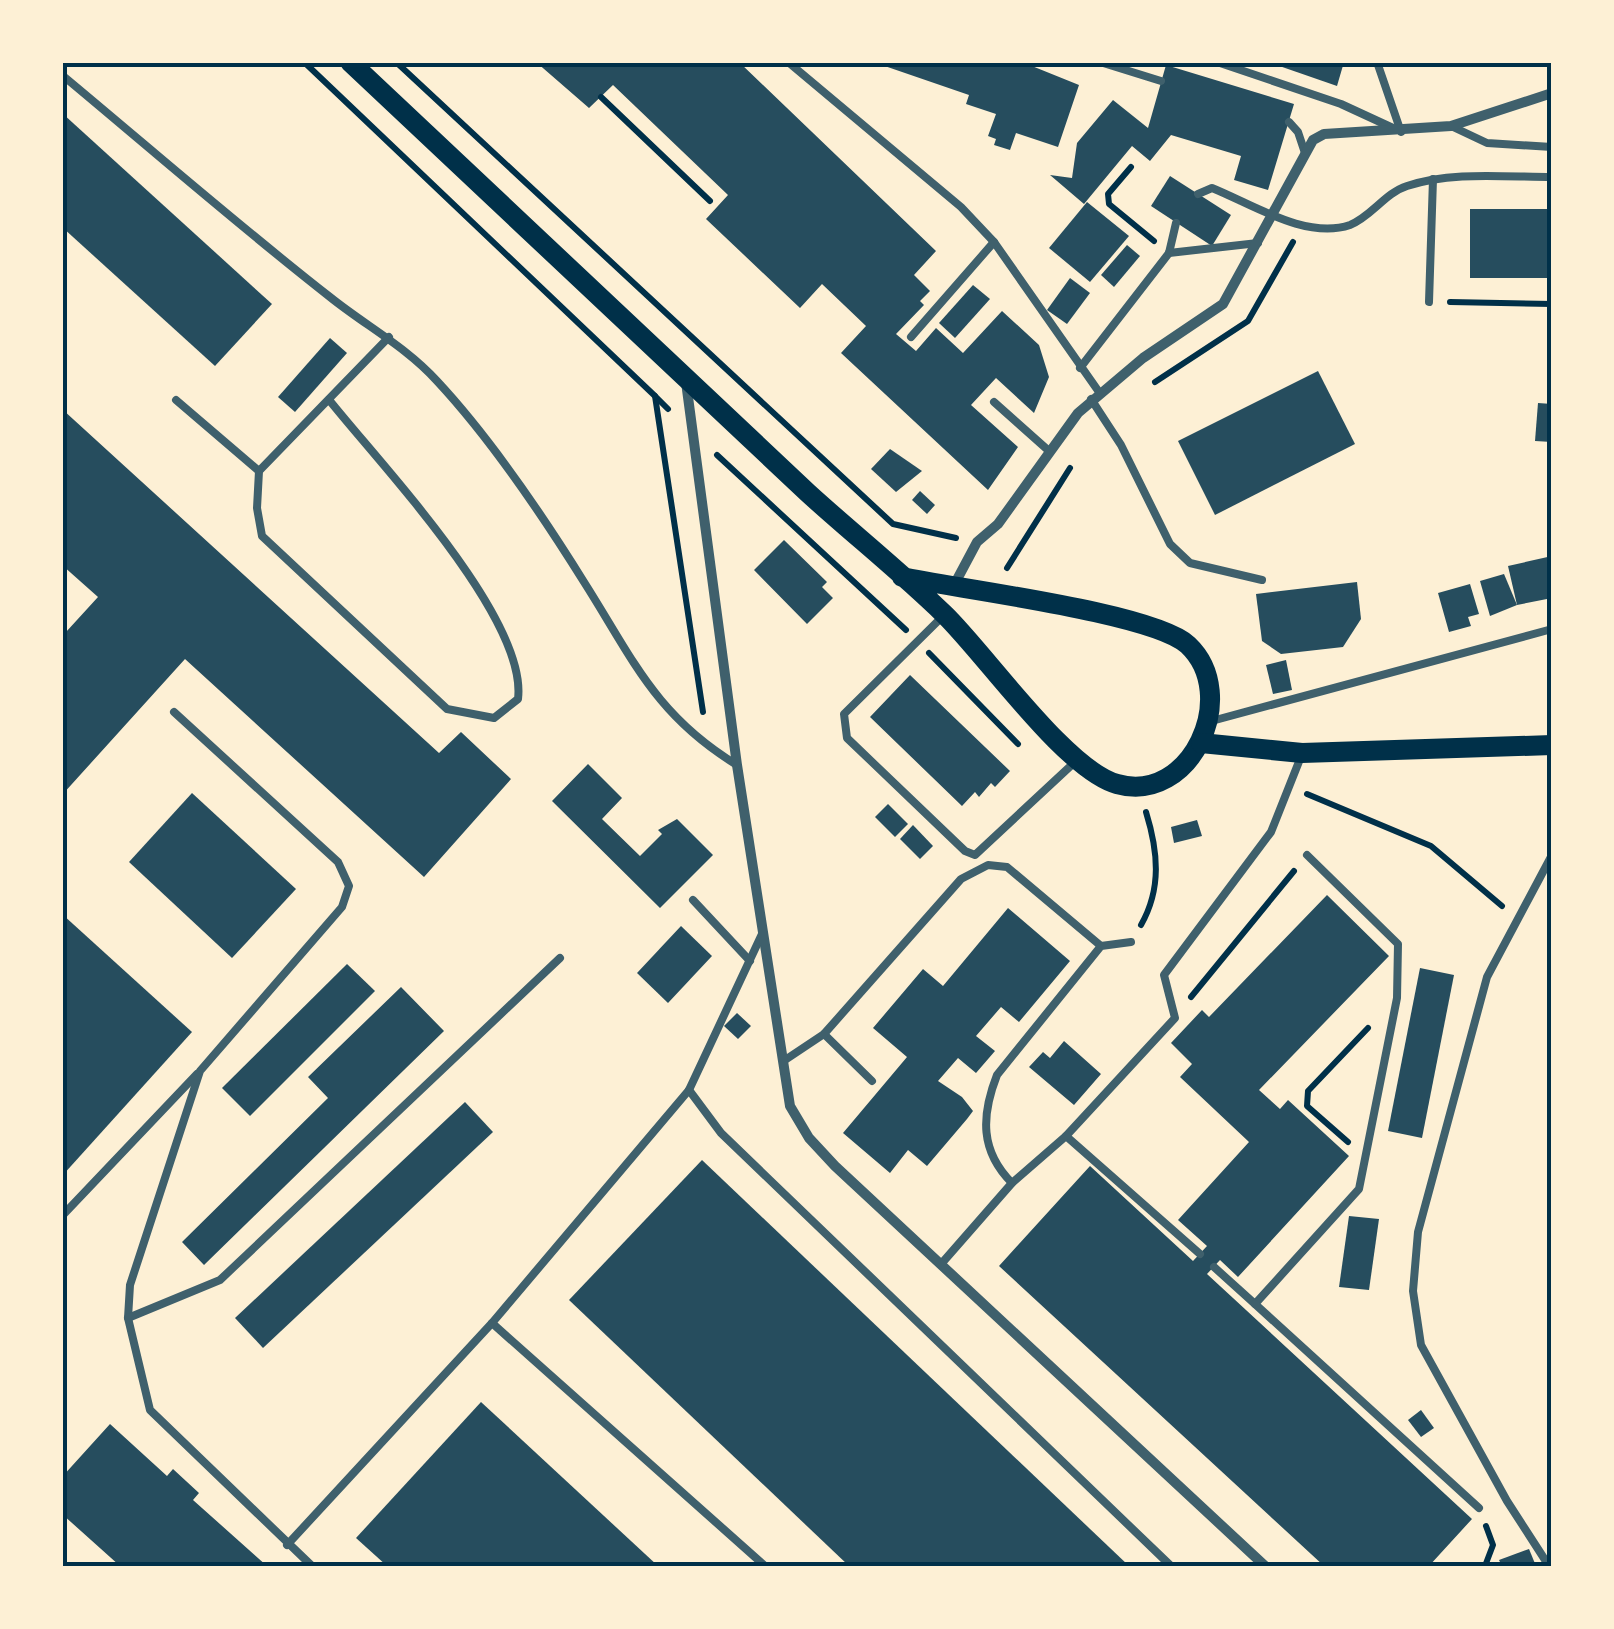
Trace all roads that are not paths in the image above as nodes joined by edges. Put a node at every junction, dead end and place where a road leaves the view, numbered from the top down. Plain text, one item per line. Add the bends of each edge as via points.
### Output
1 (350, 62) edge
2 (788, 62) edge
3 (1100, 62) edge
4 (1217, 62) edge
5 (1377, 62) edge
6 (62, 75) edge
7 (1161, 82) dead end
8 (1552, 93) edge
9 (1289, 122) dead end
10 (1452, 126) junction
11 (1401, 132) junction
12 (1552, 147) edge
13 (1305, 153) junction
14 (1552, 177) edge
15 (1433, 178) junction
16 (1198, 194) dead end
17 (1274, 214) junction
18 (1176, 223) dead end
19 (994, 242) junction
20 (1258, 243) junction
21 (1169, 253) junction
22 (1428, 302) road end
23 (910, 336) dead end
24 (390, 337) junction
25 (1080, 368) junction
26 (686, 379) junction
27 (1095, 396) junction
28 (176, 400) dead end
29 (330, 401) junction
30 (994, 402) dead end
31 (1050, 451) junction
32 (259, 471) junction
33 (902, 578) junction
34 (1262, 580) dead end
35 (952, 588) junction
36 (945, 615) junction
37 (1552, 629) edge
38 (174, 712) dead end
39 (1204, 733) junction
40 (1552, 745) edge
41 (1302, 753) junction
42 (1078, 760) junction
43 (737, 765) junction
44 (1552, 855) edge
45 (1307, 856) road end
46 (692, 900) dead end
47 (764, 930) junction
48 (1132, 942) road end
49 (1102, 946) junction
50 (560, 958) dead end
51 (750, 961) junction
52 (824, 1034) junction
53 (786, 1060) junction
54 (200, 1071) junction
55 (872, 1081) dead end
56 (690, 1090) junction
57 (1066, 1136) junction
58 (1012, 1184) junction
59 (62, 1216) edge
60 (1200, 1254) dead end
61 (942, 1263) junction
62 (1214, 1267) dead end
63 (1255, 1304) junction
64 (128, 1318) junction
65 (492, 1323) junction
66 (1479, 1508) road end
67 (288, 1545) junction
68 (312, 1566) edge
69 (766, 1566) edge
70 (1171, 1566) edge
71 (1264, 1566) edge
72 (1550, 1566) edge

1 - 26 main road
2 - 19 lane via 962,207
3 - 7 lane
4 - 11 lane via 1342,104
5 - 11 lane
6 - 24 lane via 333,300
8 - 10 street
9 - 13 lane
10 - 11 street
10 - 12 lane via 1487,143
11 - 13 street via 1324,134
13 - 17 street
14 - 15 lane
15 - 17 lane via 1401,187 1353,224 1302,226
15 - 22 lane
16 - 17 lane via 1212,188
17 - 20 street
18 - 21 lane
19 - 23 lane
19 - 25 lane
20 - 21 lane
20 - 27 street via 1223,304
21 - 25 lane
24 - 29 lane
24 - 43 lane via 437,380 511,475 660,703
25 - 27 lane
26 - 33 main road
26 - 43 street
27 - 31 street
27 - 34 lane via 1170,544 1190,563
28 - 32 lane
29 - 32 lane
29 - 32 lane via 465,571 507,636 520,678 518,699 506,712 494,718 447,709 262,536
30 - 31 lane
31 - 35 street via 998,524 977,542
33 - 35 main road
33 - 36 main road
35 - 39 main road via 1170,633 1202,663 1210,701
36 - 42 main road
36 - 42 lane via 844,714 847,738 975,855
37 - 39 lane
38 - 54 lane via 338,862 349,886 342,907
39 - 41 main road
39 - 42 main road via 1187,762 1168,778 1142,786 1117,784
40 - 41 main road
41 - 57 lane via 1271,832 1164,975 1175,1018
43 - 47 street
44 - 72 lane via 1488,978 1418,1232 1414,1291 1421,1345
45 - 63 lane via 1398,944 1397,998 1358,1188
46 - 51 lane
47 - 51 lane
47 - 53 street
48 - 49 lane
49 - 52 lane via 1007,866 988,866 961,879
49 - 58 lane via 997,1074 984,1136
50 - 64 lane via 220,1280
51 - 56 lane
52 - 53 lane
52 - 55 lane
53 - 61 street via 790,1106 809,1138
54 - 59 lane
54 - 64 lane via 130,1285
56 - 65 lane
56 - 70 lane via 721,1133
57 - 58 lane
57 - 60 lane
58 - 61 lane
61 - 71 street
62 - 63 lane
63 - 66 lane
64 - 67 lane via 150,1410
65 - 67 lane
65 - 69 lane
67 - 68 lane

